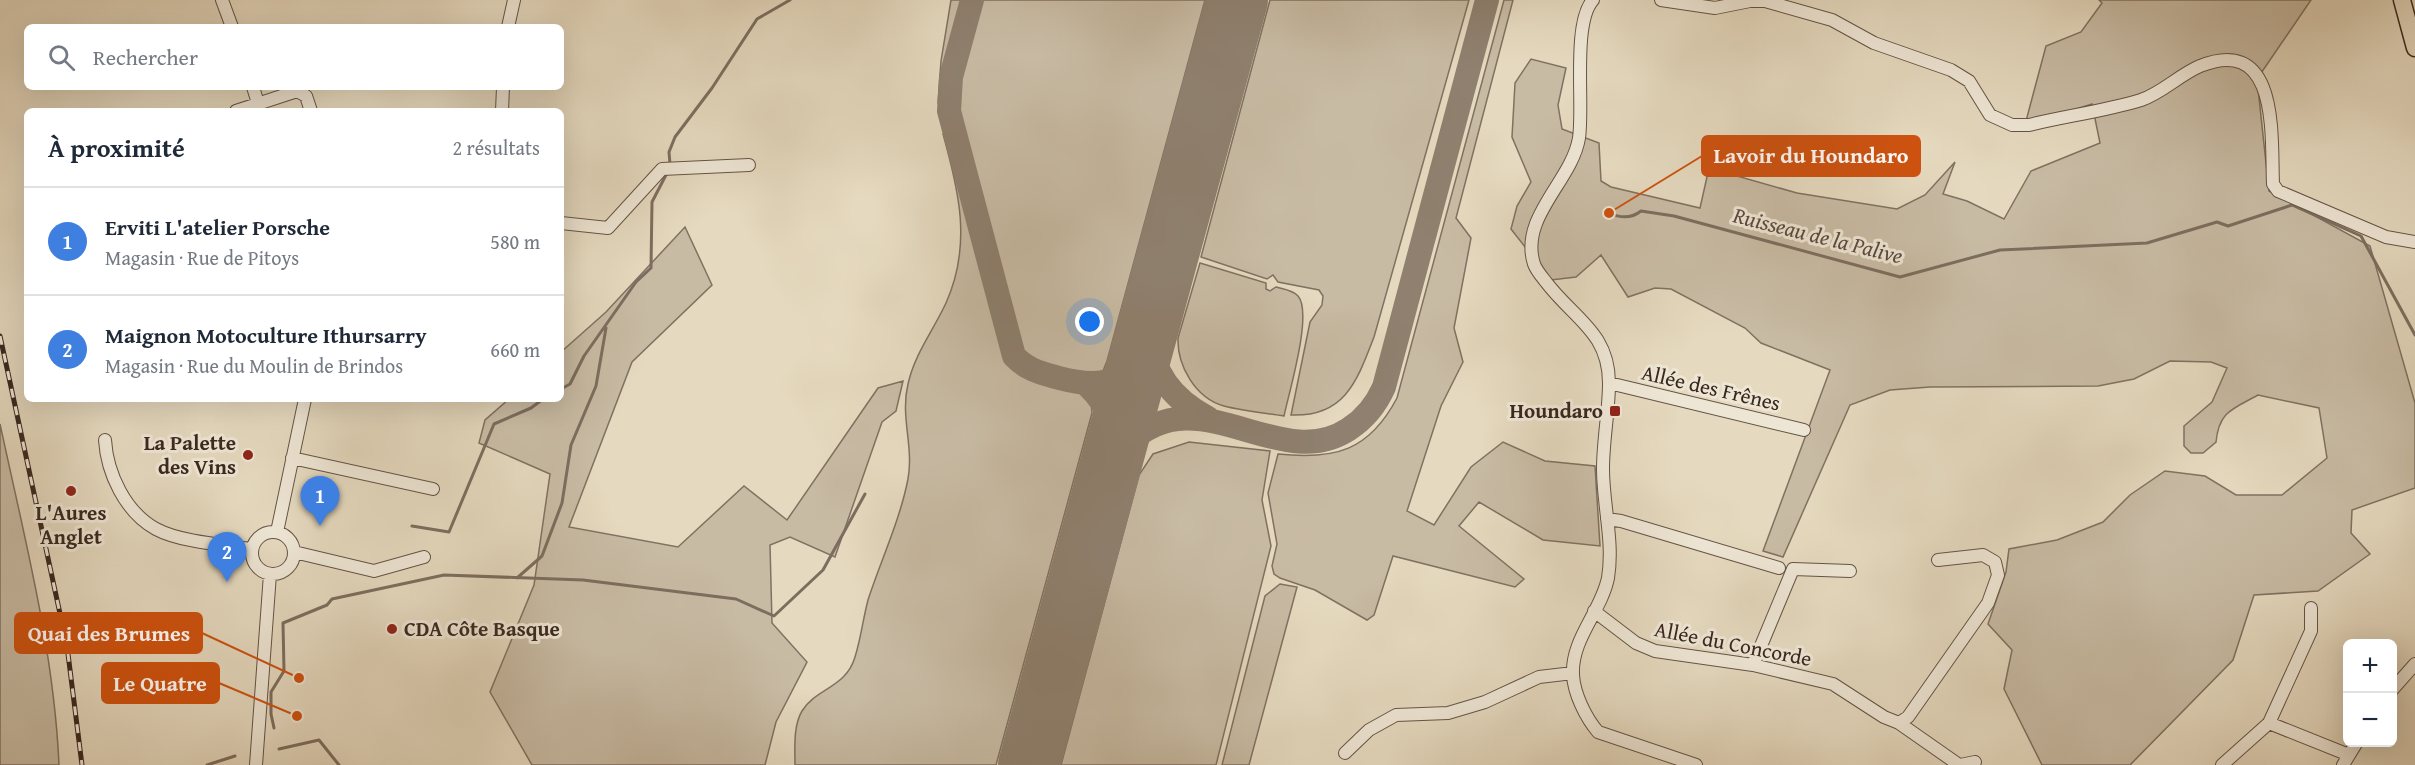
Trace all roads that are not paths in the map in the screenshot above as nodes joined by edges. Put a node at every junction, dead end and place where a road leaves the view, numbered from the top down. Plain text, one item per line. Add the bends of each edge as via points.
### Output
1 (222, 0) edge
2 (514, 0) edge
3 (1661, 0) edge
4 (2402, 0) edge
5 (1591, 1) edge
6 (231, 24) edge
7 (509, 24) edge
8 (2415, 48) edge
9 (254, 90) edge
10 (503, 90) edge
11 (259, 107) edge
12 (310, 108) edge
13 (502, 108) edge
14 (749, 165) dead end
15 (564, 223) edge
16 (2415, 242) edge
17 (1609, 383) junction
18 (304, 402) edge
19 (1804, 430) dead end
20 (105, 440) dead end
21 (292, 458) junction
22 (433, 489) dead end
23 (1607, 519) junction
24 (277, 532) junction
25 (252, 549) junction
26 (294, 552) junction
27 (424, 557) dead end
28 (1938, 560) dead end
29 (1779, 568) dead end
30 (1850, 571) dead end
31 (270, 574) junction
32 (2311, 608) dead end
33 (1594, 611) junction
34 (2415, 664) edge
35 (1753, 665) junction
36 (1573, 673) junction
37 (2397, 684) edge
38 (1899, 723) junction
39 (2269, 723) junction
40 (2354, 747) edge
41 (1345, 753) dead end
42 (2346, 760) edge
43 (1975, 762) dead end
44 (256, 765) edge
45 (1696, 765) edge
46 (1959, 765) edge
47 (2222, 765) edge

1 - 6 street
2 - 7 street
3 - 16 street via 1715,8 1765,1 1832,20 1874,42 1951,70 1969,81 1990,115 2012,125 2029,125 2140,100 2200,66 2232,61 2244,64 2260,78 2269,105 2273,184 2278,191 2386,237
4 - 8 main road
5 - 17 street via 1585,10 1582,35 1579,140 1538,219 1532,244 1534,264 1549,286 1596,335 1608,359
9 - 11 street
10 - 13 street
11 - 12 street via 297,91 306,96
14 - 15 street via 662,169 608,228
17 - 19 street, Allée des Frênes
17 - 23 street via 1603,468
18 - 21 street
20 - 25 street via 106,461 123,500 156,529 203,542
21 - 22 street
21 - 24 street
23 - 29 street
23 - 33 street via 1610,558 1607,579
24 - 25 street via 264,534
24 - 26 street via 289,539
25 - 31 street via 257,568
26 - 27 street via 374,571
26 - 31 street via 287,569
28 - 38 street via 1983,555 1995,562 1998,575 1988,603 1908,717
30 - 35 street via 1793,569
31 - 44 street
32 - 39 street via 2311,631
33 - 35 street, Allée du Concorde via 1636,643 1655,651
33 - 36 street via 1573,660
34 - 37 street
35 - 38 street, Allée du Concorde via 1833,684
36 - 41 street via 1539,677 1485,702 1448,713 1396,715 1369,729
36 - 45 street via 1576,691 1598,732
38 - 46 street, Allée du Concorde
39 - 42 street
39 - 47 street
40 - 42 street
43 - 46 street

